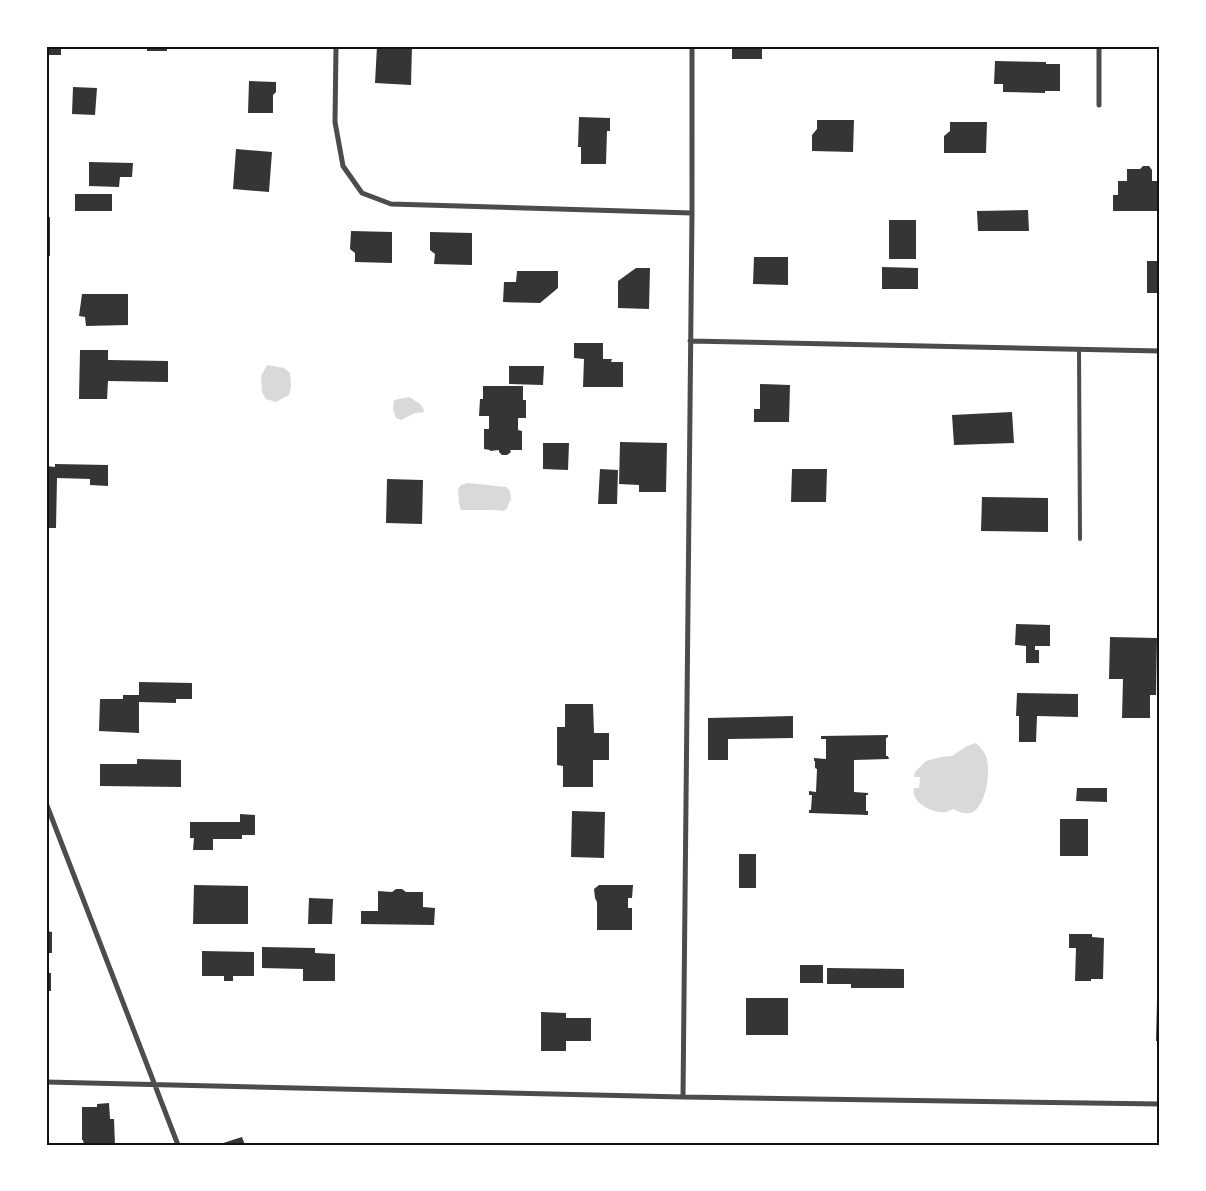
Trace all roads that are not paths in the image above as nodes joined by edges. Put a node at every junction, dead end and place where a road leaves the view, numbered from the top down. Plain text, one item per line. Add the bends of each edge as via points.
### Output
1 (336, 46) edge
2 (692, 46) edge
3 (1098, 46) edge
4 (1099, 105) dead end
5 (692, 213) junction
6 (690, 341) junction
7 (1079, 349) junction
8 (1160, 351) edge
9 (1080, 538) dead end
10 (46, 803) edge
11 (46, 1082) edge
12 (155, 1085) junction
13 (684, 1097) junction
14 (1160, 1104) edge
15 (178, 1145) edge

1 - 5 street via 335,122 343,166 362,192 391,204
2 - 5 street
3 - 4 street
5 - 6 street
6 - 7 street
6 - 13 street
7 - 8 street
7 - 9 lane
10 - 12 street
11 - 12 street
12 - 13 street
12 - 15 street
13 - 14 street

